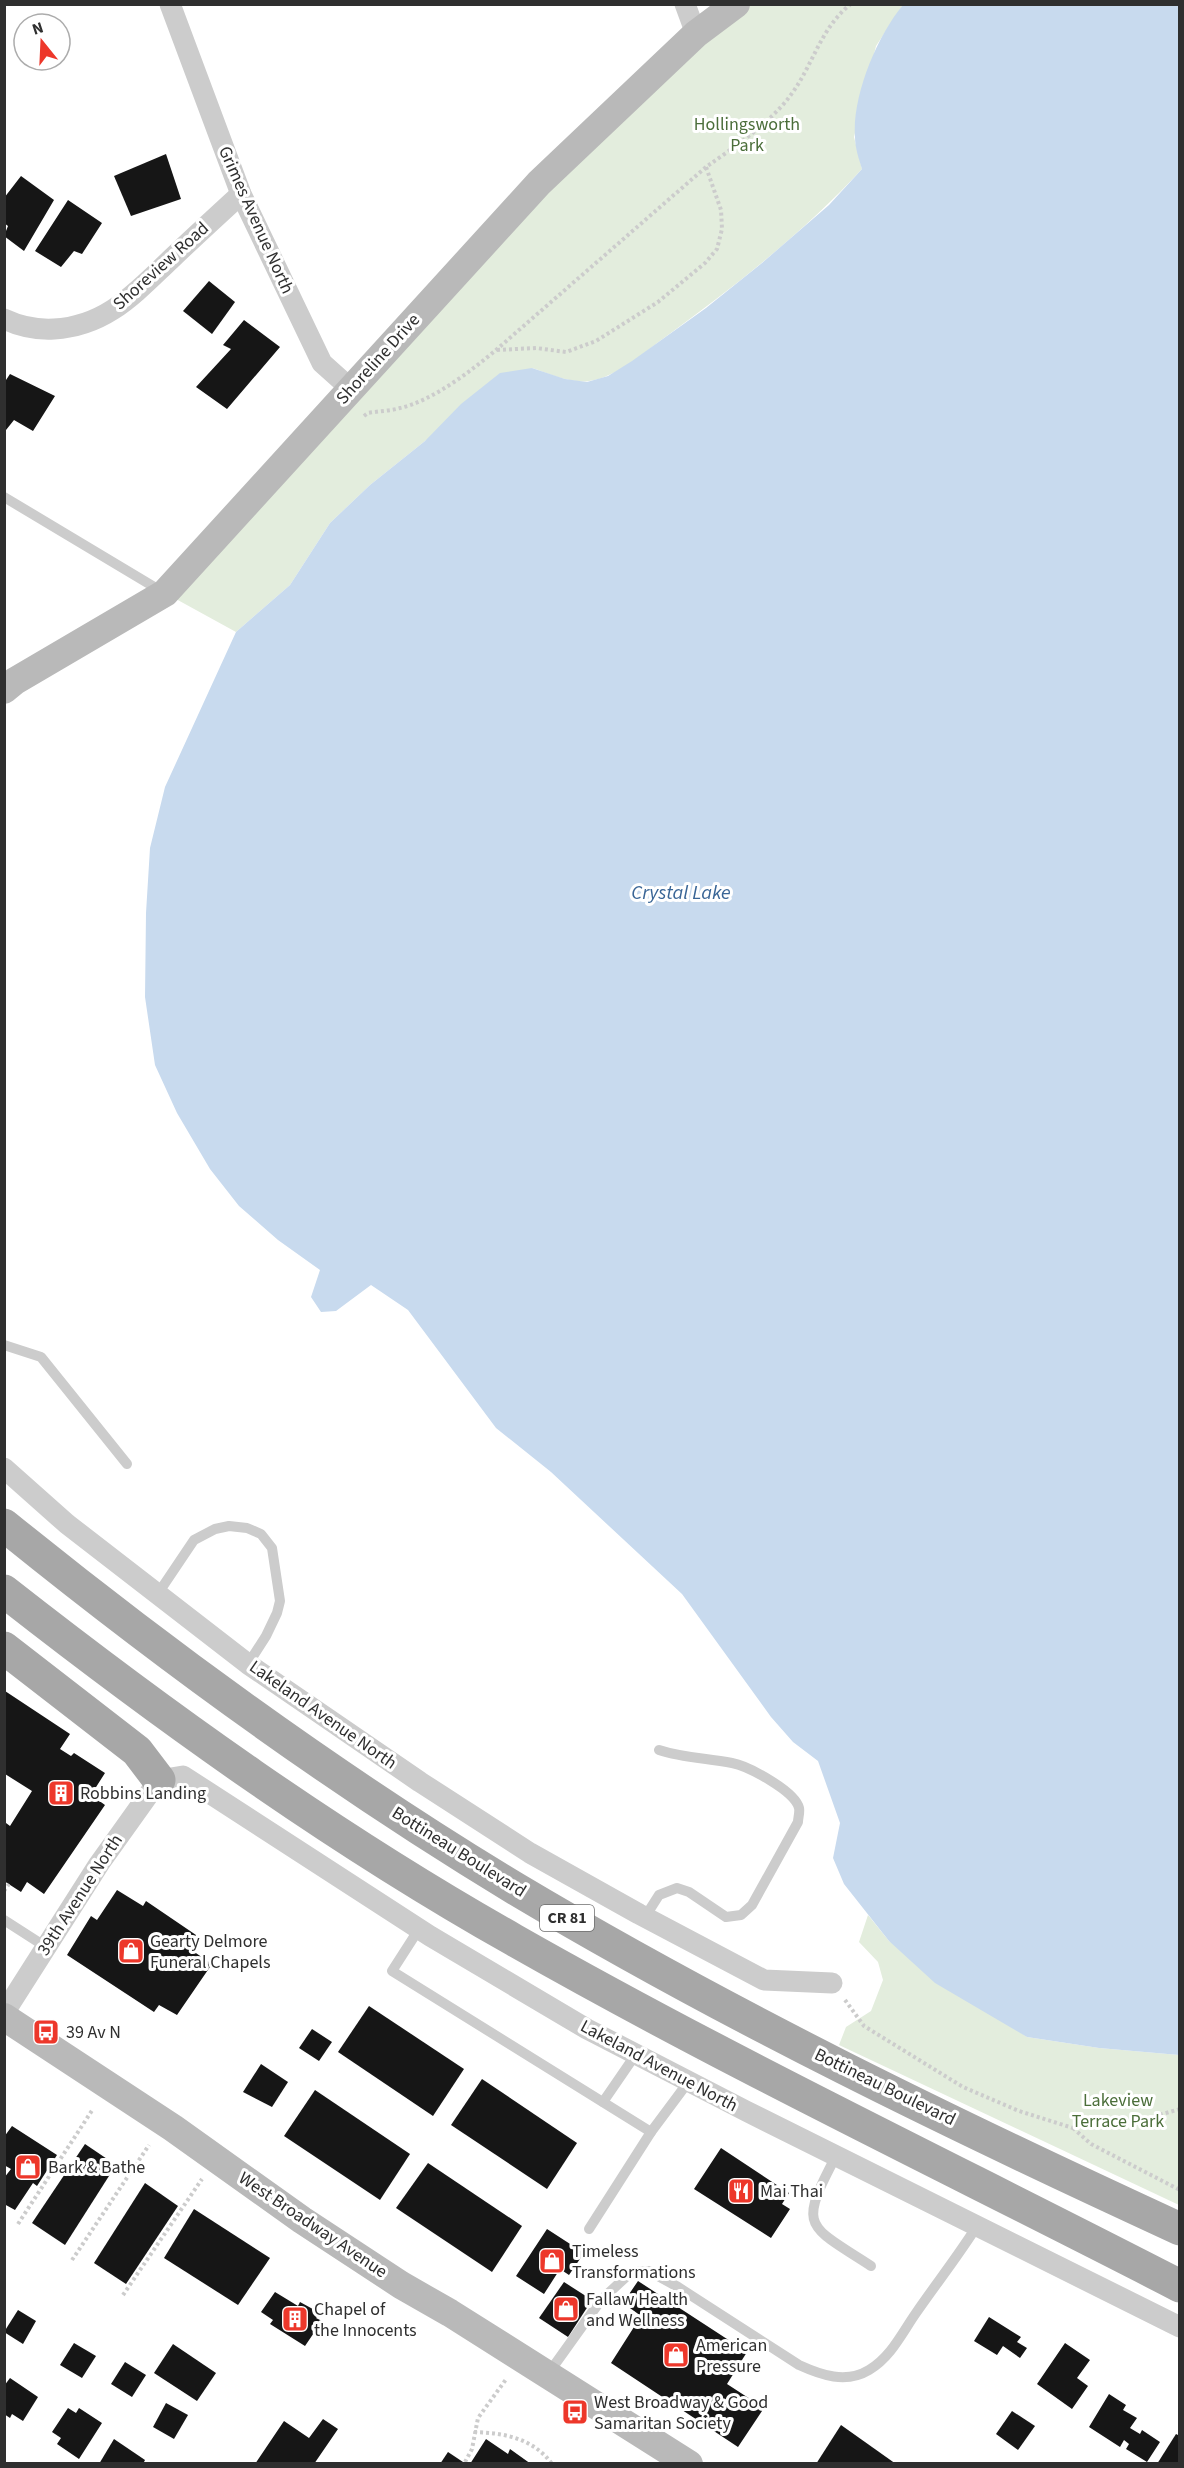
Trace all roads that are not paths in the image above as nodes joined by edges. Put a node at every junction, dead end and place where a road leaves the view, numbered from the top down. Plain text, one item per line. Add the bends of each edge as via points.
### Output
1 (170, 4) edge
2 (685, 4) edge
3 (736, 4) edge
4 (696, 34) junction
5 (241, 194) junction
6 (4, 319) edge
7 (351, 389) junction
8 (4, 497) edge
9 (165, 593) junction
10 (4, 690) edge
11 (4, 1345) edge
12 (127, 1464) dead end
13 (4, 1468) edge
14 (4, 1525) edge
15 (4, 1590) edge
16 (158, 1595) junction
17 (4, 1648) edge
18 (248, 1664) junction
19 (659, 1750) dead end
20 (159, 1780) junction
21 (645, 1917) junction
22 (4, 1920) edge
23 (418, 1929) junction
24 (46, 1947) junction
25 (832, 1983) road end
26 (4, 2015) edge
27 (636, 2054) junction
28 (689, 2082) junction
29 (603, 2102) junction
30 (651, 2132) junction
31 (836, 2156) junction
32 (977, 2226) junction
33 (589, 2229) dead end
34 (1179, 2229) edge
35 (871, 2266) dead end
36 (1179, 2286) edge
37 (1179, 2328) edge
38 (548, 2374) junction
39 (689, 2463) edge

1 - 5 street, Grimes Avenue North
2 - 4 street
3 - 4 street, Shoreline Drive
4 - 7 street, Shoreline Drive via 539,183
5 - 6 street, Shoreview Road via 125,303 100,319 71,328 42,330
5 - 7 street, Grimes Avenue North via 322,363
7 - 9 street, Shoreline Drive
8 - 9 lane
9 - 10 street, Shoreline Drive
11 - 12 lane via 41,1357
13 - 16 street, Lakeland Avenue North via 67,1524
14 - 34 main road, Bottineau Boulevard / CR 81 via 279,1733 514,1887 751,2020 1047,2168
15 - 36 main road, CR 81 via 219,1752 513,1940 851,2121
16 - 18 street, Lakeland Avenue North
16 - 18 lane via 194,1540 229,1526 261,1534 272,1548 280,1600 266,1636
17 - 20 main road via 137,1751
18 - 21 street, Lakeland Avenue North via 530,1853
19 - 21 lane via 734,1763 770,1779 799,1807 798,1822 752,1905 741,1915 726,1917 677,1888 659,1895
20 - 23 street, Lakeland Avenue North via 183,1776
20 - 24 street, 39th Avenue North
21 - 25 street, Lakeland Avenue North via 764,1980
22 - 24 lane
23 - 27 street, Lakeland Avenue North
23 - 29 lane via 392,1971
24 - 26 street, 39th Avenue North
26 - 38 street, West Broadway Avenue via 302,2220
27 - 28 street, Lakeland Avenue North
27 - 29 lane
28 - 30 lane
28 - 31 street, Lakeland Avenue North
29 - 30 lane
30 - 33 lane
31 - 32 street, Lakeland Avenue North
31 - 35 lane via 814,2199 812,2218 816,2228 829,2239
32 - 37 street, Lakeland Avenue North
32 - 38 lane via 891,2351 869,2370 830,2378 817,2374 678,2287 649,2271 636,2271 601,2300
38 - 39 street, West Broadway Avenue

